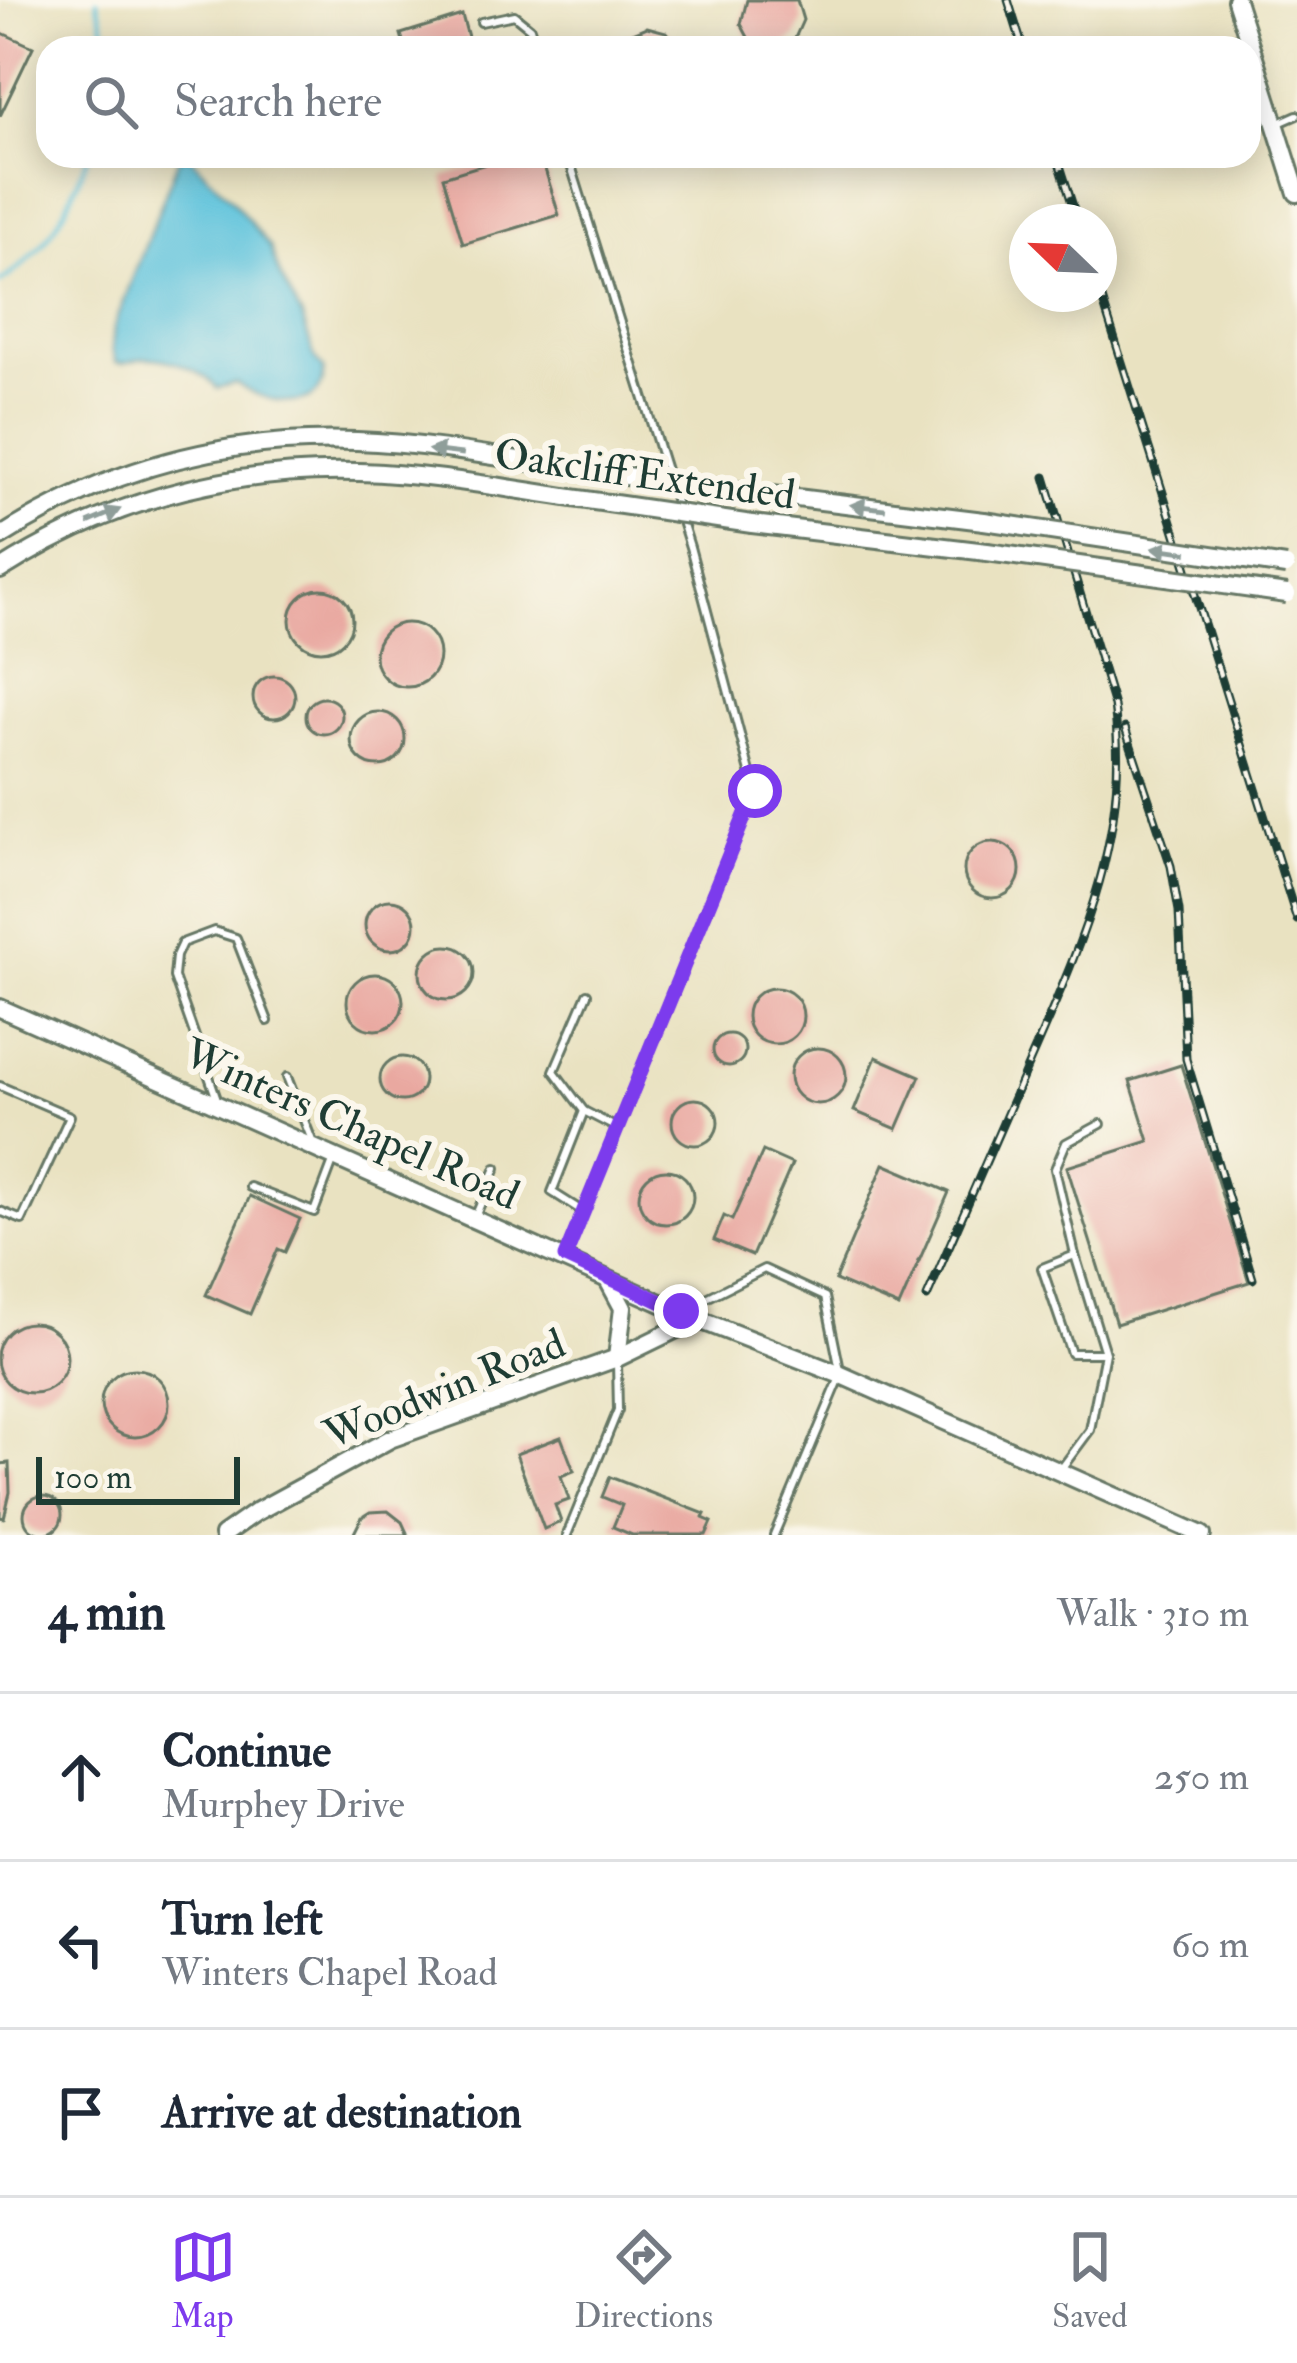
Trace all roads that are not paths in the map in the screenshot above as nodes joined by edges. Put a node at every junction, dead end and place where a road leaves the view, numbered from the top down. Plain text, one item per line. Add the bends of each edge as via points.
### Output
1 (1236, 0) edge
2 (481, 22) dead end
3 (532, 36) edge
4 (1247, 36) edge
5 (1261, 79) edge
6 (1297, 115) edge
7 (1275, 124) junction
8 (572, 168) edge
9 (1297, 193) edge
10 (0, 537) edge
11 (1292, 567) edge
12 (0, 570) edge
13 (1292, 594) edge
14 (586, 994) dead end
15 (0, 1008) edge
16 (268, 1021) dead end
17 (287, 1077) dead end
18 (0, 1086) edge
19 (218, 1102) junction
20 (584, 1112) junction
21 (1101, 1124) dead end
22 (617, 1128) junction
23 (314, 1146) junction
24 (336, 1156) junction
25 (496, 1168) dead end
26 (250, 1187) dead end
27 (0, 1211) edge
28 (583, 1211) junction
29 (475, 1217) junction
30 (1075, 1255) junction
31 (565, 1257) junction
32 (603, 1275) junction
33 (689, 1315) junction
34 (1105, 1353) junction
35 (617, 1358) junction
36 (841, 1376) junction
37 (1059, 1472) junction
38 (224, 1535) edge
39 (567, 1535) edge
40 (774, 1535) edge
41 (1202, 1535) edge

1 - 4 main road
2 - 3 lane via 514,15
5 - 7 main road
6 - 7 lane
7 - 9 main road
8 - 22 lane via 690,547 755,791
11 -> 10 main road, Oakcliff Extended, bridge via 362,441 281,441 154,464 91,487
12 -> 13 main road, Oakcliff Extended, bridge via 94,518 158,494 284,472 365,472
14 - 20 lane via 554,1071
15 - 19 main road, Winters Chapel Road
16 - 19 lane via 236,938 214,931 182,943 173,977
17 - 23 lane
18 - 27 lane via 70,1116 22,1220
19 - 23 main road, Winters Chapel Road
20 - 22 lane
20 - 28 lane via 552,1192
21 - 30 lane via 1066,1143 1055,1169
22 - 28 lane
23 - 24 main road, Winters Chapel Road
24 - 26 lane via 314,1212
24 - 29 main road, Winters Chapel Road
25 - 29 lane
28 - 31 lane
29 - 31 main road, Winters Chapel Road
30 - 34 lane
30 - 34 lane via 1042,1268 1071,1354
31 - 32 main road, Winters Chapel Road
32 - 33 main road, Winters Chapel Road
32 - 35 main road via 622,1301
33 - 35 main road, Woodwin Road
33 - 36 main road, Winters Chapel Road
33 - 36 lane via 764,1269 825,1297
34 - 37 lane via 1090,1430
35 - 38 main road, Woodwin Road via 390,1439
35 - 39 lane via 618,1410
36 - 37 main road, Winters Chapel Road
36 - 40 lane
37 - 41 main road, Winters Chapel Road

